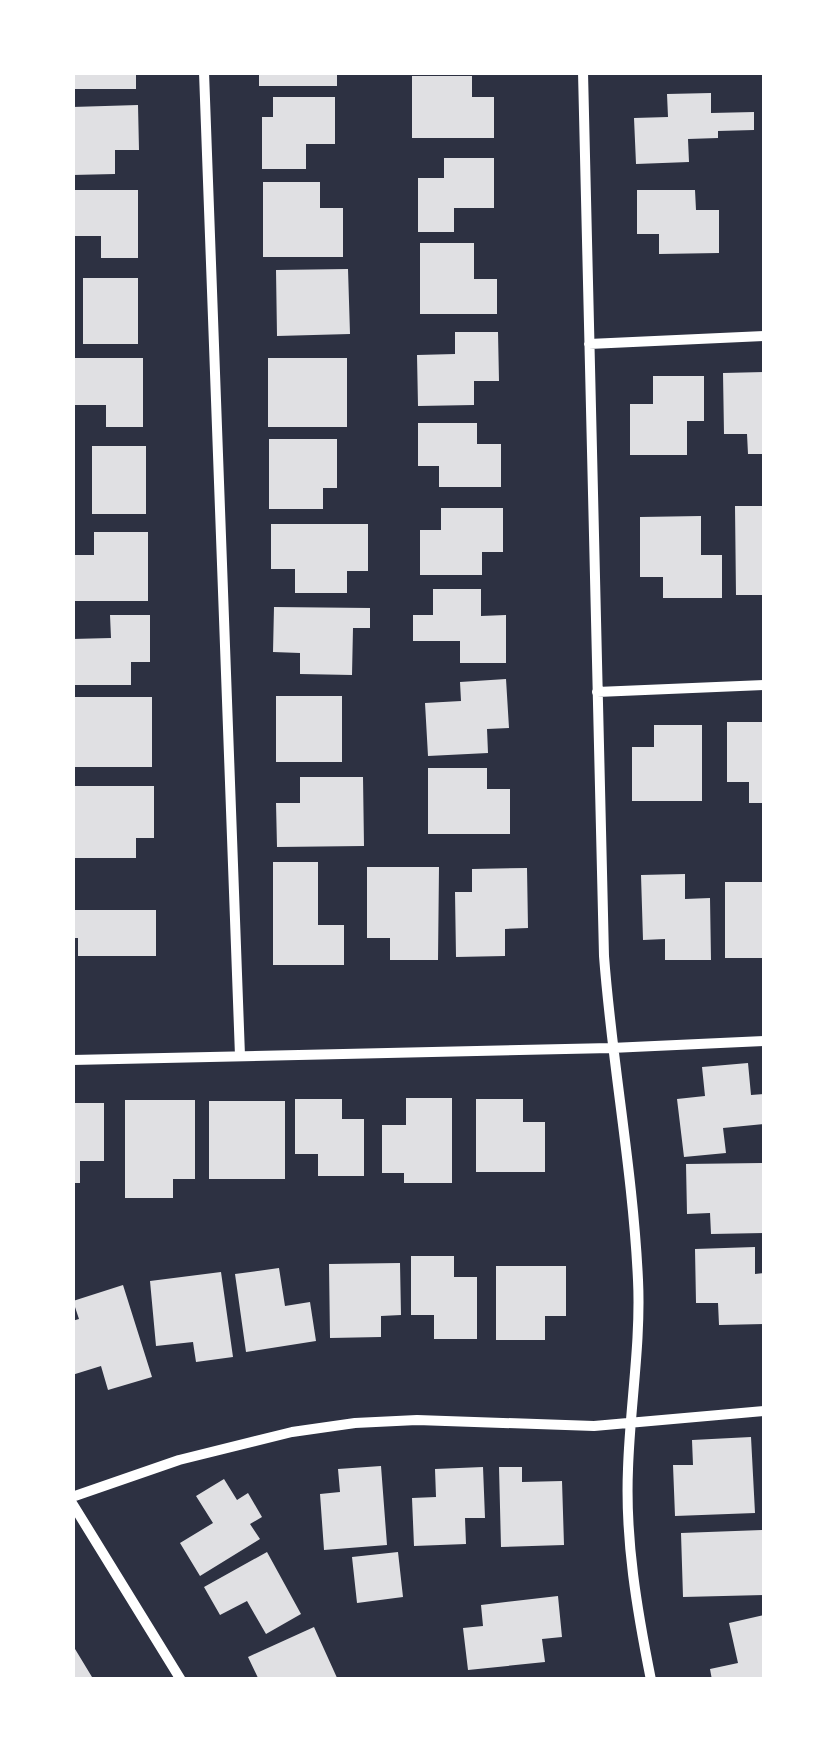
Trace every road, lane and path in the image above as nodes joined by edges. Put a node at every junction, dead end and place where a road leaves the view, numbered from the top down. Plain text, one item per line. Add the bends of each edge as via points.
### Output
1 (204, 72) edge
2 (583, 72) edge
3 (764, 336) edge
4 (590, 344) junction
5 (764, 684) edge
6 (598, 692) junction
7 (764, 1040) edge
8 (610, 1048) junction
9 (240, 1056) junction
10 (72, 1060) edge
11 (764, 1410) edge
12 (631, 1421) junction
13 (72, 1500) edge
14 (181, 1680) edge
15 (651, 1680) edge

1 - 9 street
2 - 4 street
3 - 4 street
4 - 6 street
5 - 6 street
6 - 8 street
7 - 8 street
8 - 9 street
8 - 12 street via 638,1284
9 - 10 street
11 - 12 street
12 - 13 street via 355,1423 179,1460
12 - 15 street via 628,1528
13 - 14 street

